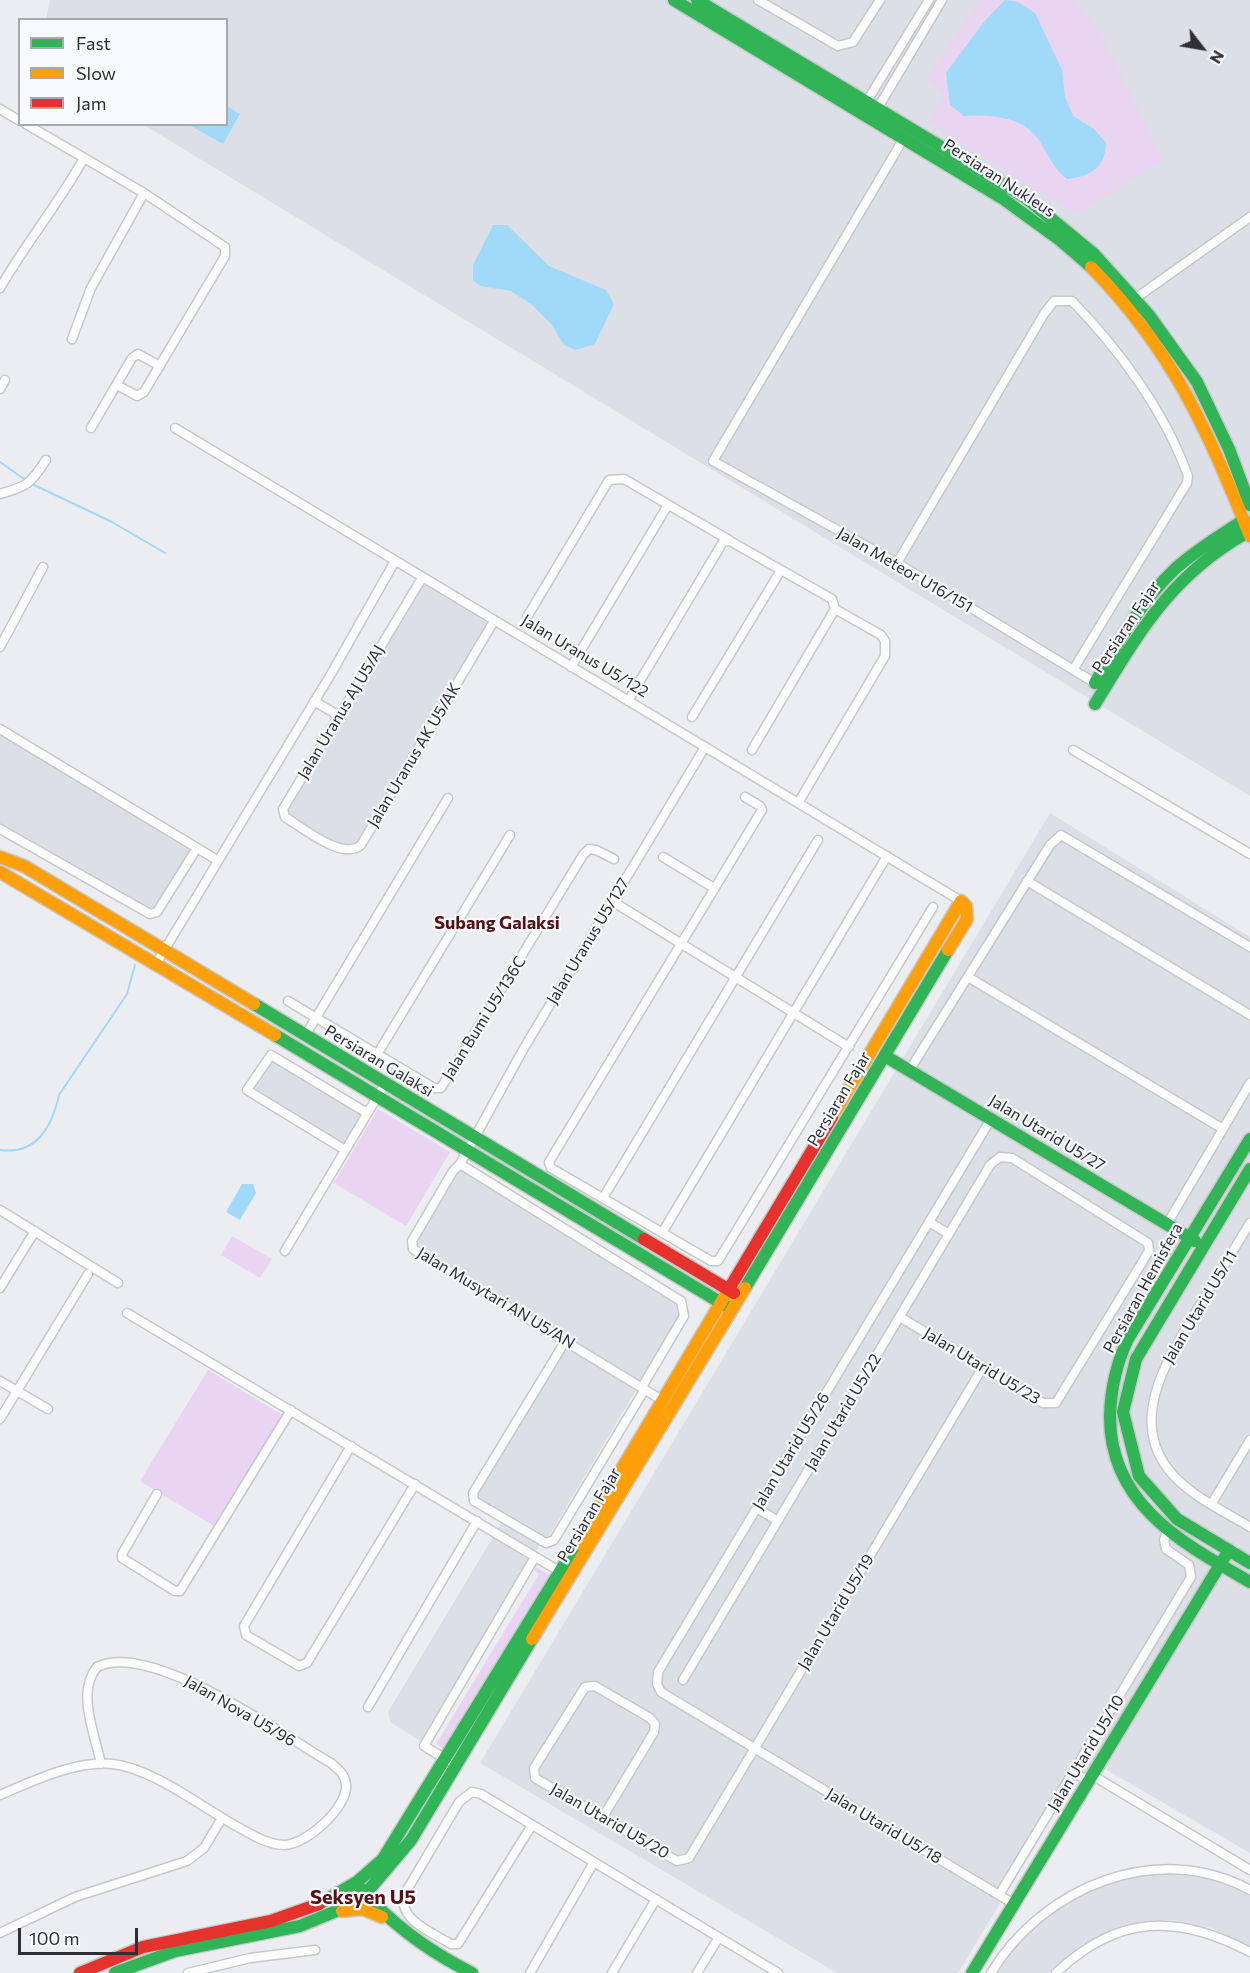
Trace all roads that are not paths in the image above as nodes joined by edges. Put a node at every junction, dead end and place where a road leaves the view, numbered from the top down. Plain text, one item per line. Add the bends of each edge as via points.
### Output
1 (674, 0) edge
2 (697, 0) edge
3 (758, 0) edge
4 (880, 0) edge
5 (928, 0) edge
6 (942, 0) edge
7 (0, 109) edge
8 (869, 110) junction
9 (18, 120) edge
10 (29, 126) edge
11 (904, 138) junction
12 (84, 158) junction
13 (144, 193) junction
14 (1250, 217) edge
15 (0, 288) edge
16 (1136, 298) junction
17 (72, 339) dead end
18 (160, 366) junction
19 (5, 380) dead end
20 (117, 385) junction
21 (0, 389) edge
22 (91, 428) dead end
23 (175, 428) dead end
24 (46, 460) dead end
25 (0, 494) edge
26 (668, 505) junction
27 (1250, 505) edge
28 (1247, 529) edge
29 (727, 541) junction
30 (395, 561) junction
31 (897, 563) junction
32 (43, 567) dead end
33 (781, 570) junction
34 (422, 578) junction
35 (835, 609) junction
36 (527, 616) dead end
37 (494, 621) junction
38 (0, 647) edge
39 (572, 667) junction
40 (1074, 670) junction
41 (1095, 683) joint
42 (314, 701) junction
43 (628, 701) junction
44 (1095, 704) dead end
45 (339, 716) junction
46 (692, 717) dead end
47 (0, 729) edge
48 (705, 747) junction
49 (752, 750) dead end
50 (1073, 750) dead end
51 (745, 797) dead end
52 (448, 798) dead end
53 (798, 802) junction
54 (0, 829) edge
55 (510, 835) dead end
56 (315, 836) joint
57 (818, 840) dead end
58 (198, 848) junction
59 (1250, 854) edge
60 (888, 856) junction
61 (0, 857) edge
62 (663, 857) dead end
63 (614, 859) dead end
64 (217, 860) junction
65 (0, 872) edge
66 (1027, 881) junction
67 (714, 888) junction
68 (612, 901) junction
69 (961, 901) junction
70 (933, 907) dead end
71 (680, 943) junction
72 (1250, 947) edge
73 (164, 950) junction
74 (156, 964) junction
75 (918, 973) junction
76 (735, 977) junction
77 (968, 977) junction
78 (288, 1001) dead end
79 (794, 1013) junction
80 (1250, 1015) edge
81 (316, 1017) junction
82 (305, 1036) junction
83 (849, 1047) junction
84 (378, 1053) junction
85 (885, 1056) junction
86 (909, 1071) junction
87 (1250, 1083) edge
88 (385, 1084) junction
89 (377, 1096) junction
90 (367, 1113) junction
91 (991, 1119) junction
92 (825, 1128) junction
93 (1223, 1129) junction
94 (475, 1137) junction
95 (1250, 1139) edge
96 (345, 1149) junction
97 (468, 1149) junction
98 (460, 1164) junction
99 (1250, 1168) edge
100 (603, 1198) junction
101 (0, 1210) edge
102 (929, 1222) junction
103 (1250, 1223) edge
104 (1167, 1224) junction
105 (35, 1231) junction
106 (662, 1233) junction
107 (949, 1234) junction
108 (1145, 1238) joint
109 (1190, 1238) junction
110 (1204, 1246) junction
111 (285, 1251) dead end
112 (88, 1274) dead end
113 (118, 1283) dead end
114 (0, 1288) edge
115 (734, 1293) junction
116 (726, 1306) junction
117 (127, 1313) dead end
118 (900, 1317) junction
119 (566, 1340) junction
120 (983, 1367) junction
121 (0, 1381) edge
122 (643, 1388) junction
123 (17, 1391) junction
124 (662, 1400) junction
125 (48, 1409) dead end
126 (291, 1410) junction
127 (0, 1419) edge
128 (1250, 1440) edge
129 (351, 1446) junction
130 (416, 1484) junction
131 (158, 1494) dead end
132 (1212, 1503) junction
133 (757, 1508) junction
134 (477, 1521) junction
135 (778, 1521) junction
136 (1250, 1527) edge
137 (1167, 1531) junction
138 (1229, 1550) junction
139 (535, 1557) junction
140 (1250, 1563) edge
141 (1220, 1564) junction
142 (566, 1575) junction
143 (1250, 1582) edge
144 (683, 1680) dead end
145 (368, 1707) dead end
146 (754, 1748) junction
147 (452, 1763) junction
148 (101, 1764) junction
149 (1072, 1772) junction
150 (1090, 1778) junction
151 (0, 1796) edge
152 (603, 1817) junction
153 (222, 1818) junction
154 (532, 1825) junction
155 (689, 1858) joint
156 (594, 1862) junction
157 (1250, 1870) edge
158 (388, 1872) junction
159 (362, 1889) junction
160 (1250, 1890) edge
161 (999, 1895) junction
162 (656, 1899) junction
163 (1014, 1904) junction
164 (324, 1917) junction
165 (388, 1921) junction
166 (0, 1933) edge
167 (719, 1937) junction
168 (315, 1950) dead end
169 (1250, 1952) edge
170 (80, 1973) edge
171 (115, 1973) edge
172 (188, 1973) edge
173 (472, 1973) edge
174 (530, 1973) edge
175 (612, 1973) edge
176 (697, 1973) edge
177 (778, 1973) edge
178 (972, 1973) edge
179 (991, 1973) edge
180 (1056, 1973) edge

1 - 8 street, Persiaran Nukleus
2 - 8 street, Persiaran Nukleus
3 - 4 street via 838,46 853,42
5 - 8 street
6 - 8 street
7 - 9 street
8 - 11 street, Persiaran Nukleus
8 - 16 street, Persiaran Nukleus via 1026,198 1094,254
10 - 12 street
11 - 28 street, Persiaran Nukleus via 1021,209 1055,234 1115,292 1142,323 1187,389 1213,441
11 - 31 street, Jalan Meteor U16/151 via 713,461
12 - 13 street
12 - 15 street
13 - 17 street via 91,288
13 - 18 street via 222,243 226,251
14 - 16 street
16 - 27 street, Persiaran Nukleus via 1197,382
18 - 20 street via 141,394
18 - 20 street via 135,355
19 - 21 street
20 - 22 street
23 - 30 street, Jalan Uranus U5/122
24 - 25 street via 33,480
26 - 29 street
26 - 36 street via 624,479 609,480
26 - 39 street
28 - 41 street, Persiaran Fajar via 1196,551 1174,570 1146,602
28 - 44 street, Persiaran Fajar via 1174,585 1154,609
29 - 33 street
29 - 43 street
30 - 34 street, Jalan Uranus U5/122
30 - 42 street
31 - 40 street, Jalan Meteor U16/151
31 - 40 street via 1044,314 1054,301 1072,301 1125,364 1164,423 1188,476
32 - 38 street
33 - 35 street via 832,599
33 - 46 street
34 - 37 street, Jalan Uranus U5/122
34 - 45 street, Jalan Uranus AJ U5/AJ
35 - 49 street
35 - 53 street via 885,641 885,656
37 - 39 street, Jalan Uranus U5/122
37 - 56 street, Jalan Uranus AK U5/AK via 360,846 342,851
39 - 43 street, Jalan Uranus U5/122
40 - 41 street, Jalan Meteor U16/151
42 - 45 street
42 - 64 street
43 - 48 street, Jalan Uranus U5/122
45 - 56 street, Jalan Uranus AJ U5/AJ via 283,808 285,817
47 - 58 street
48 - 53 street, Jalan Uranus U5/122
48 - 68 street, Jalan Uranus U5/127
50 - 59 street
51 - 67 street via 762,810
52 - 81 street
53 - 60 street, Jalan Uranus U5/122
54 - 58 street via 144,912 157,912
55 - 84 street
57 - 76 street
58 - 64 street
60 - 69 street, Jalan Uranus U5/122
60 - 79 street
61 - 73 street, Persiaran Galaksi via 24,866
62 - 67 street
63 - 84 street, Jalan Bumi U5/136C via 589,849 583,855 441,1088 434,1088
64 - 73 street
65 - 74 street, Persiaran Galaksi
66 - 72 street via 1061,835
66 - 77 street
66 - 80 street
67 - 71 street
68 - 71 street
68 - 94 street, Jalan Uranus U5/127
69 - 75 street, Persiaran Fajar
69 - 85 street, Persiaran Fajar via 966,906 967,919
70 - 83 street
71 - 76 street
71 - 100 street via 549,1165
73 - 74 street
73 - 82 street, Persiaran Galaksi
74 - 89 street, Persiaran Galaksi
75 - 85 street via 882,1045
75 - 92 street, Persiaran Fajar
76 - 79 street
76 - 100 street
77 - 86 street
77 - 93 street
78 - 81 street
79 - 83 street
79 - 106 street
81 - 82 street
81 - 84 street
82 - 88 street, Persiaran Galaksi
83 - 106 street via 718,1261 711,1262
85 - 86 street, Jalan Utarid U5/27
85 - 92 street via 870,1063
85 - 115 street, Persiaran Fajar
86 - 91 street, Jalan Utarid U5/27
87 - 93 street
88 - 89 street
88 - 94 street, Persiaran Galaksi
89 - 90 street
89 - 97 street, Persiaran Galaksi
90 - 96 street
90 - 96 street via 271,1055 247,1090
91 - 102 street, Jalan Utarid U5/26
91 - 104 street, Jalan Utarid U5/27
92 - 115 street, Persiaran Fajar
93 - 104 street
94 - 97 street, Jalan Uranus U5/127
94 - 115 street, Persiaran Galaksi
95 - 109 street, Persiaran Hemisfera
96 - 111 street
97 - 98 street, Jalan Uranus U5/127
97 - 116 street, Persiaran Galaksi
98 - 119 street, Jalan Musytari AN U5/AN via 412,1241 413,1248
98 - 122 street via 681,1301 684,1316
99 - 110 street, Persiaran Hemisfera
100 - 106 street
101 - 105 street
102 - 107 street
102 - 133 street, Jalan Utarid U5/26
103 - 132 street, Jalan Utarid U5/11 via 1166,1362 1155,1391 1152,1423 1159,1454 1184,1485
104 - 109 street, Jalan Utarid U5/27
105 - 113 street
105 - 114 street
107 - 108 street, Jalan Utarid U5/22 via 990,1165 1000,1157 1012,1158
107 - 118 street, Jalan Utarid U5/22
108 - 120 street, Jalan Utarid U5/23 via 1149,1251 1056,1403 1044,1403
109 - 110 street, Jalan Utarid U5/27
109 - 137 street, Persiaran Hemisfera via 1121,1355 1109,1404 1109,1427 1122,1476 1131,1492
110 - 138 street, Persiaran Hemisfera via 1136,1359 1123,1412 1139,1476 1177,1519
112 - 123 street
115 - 116 street, Persiaran Fajar
116 - 124 street, Persiaran Fajar
116 - 142 street, Persiaran Fajar
117 - 126 street
118 - 120 street, Jalan Utarid U5/23
118 - 135 street, Jalan Utarid U5/22
119 - 122 street, Jalan Musytari AN U5/AN
119 - 122 street via 473,1493 474,1502 546,1543 554,1540
120 - 146 street, Jalan Utarid U5/19
121 - 123 street
122 - 124 street, Jalan Musytari AN U5/AN
123 - 125 street
123 - 127 street
124 - 142 street, Persiaran Fajar
126 - 129 street
126 - 131 street via 183,1588 176,1591 122,1558
128 - 132 street
129 - 130 street
129 - 130 street via 244,1626 246,1635 273,1651 299,1666 307,1662
130 - 134 street
132 - 136 street, Jalan Utarid U5/11
133 - 135 street
133 - 146 street, Jalan Utarid U5/26 via 658,1672 657,1684 661,1692
134 - 139 street
134 - 145 street
135 - 144 street, Jalan Utarid U5/22
137 - 141 street, Persiaran Hemisfera
137 - 149 street via 1166,1549 1189,1565 1191,1577
138 - 140 street, Persiaran Hemisfera
138 - 141 street, Jalan Utarid U5/10
139 - 142 street
139 - 147 street via 424,1746
141 - 143 street, Persiaran Hemisfera
141 - 150 street, Jalan Utarid U5/10
142 - 147 street, Persiaran Fajar
146 - 155 street, Jalan Utarid U5/19
146 - 161 street, Jalan Utarid U5/18
147 - 158 street, Persiaran Fajar
147 - 159 street
148 - 151 street via 53,1775
148 - 153 street, Jalan Nova U5/96 via 139,1771
148 - 153 street, Jalan Nova U5/96 via 87,1683 97,1667 121,1661 151,1665 189,1680 342,1772 346,1784 339,1805 320,1827 296,1843 284,1845 261,1839
149 - 150 street
149 - 161 street
150 - 157 street
150 - 163 street, Jalan Utarid U5/10
152 - 152 street, Jalan Utarid U5/20 via 535,1778 534,1768 585,1687 595,1686 655,1724 654,1732
152 - 155 street, Jalan Utarid U5/20 via 677,1861
153 - 166 street via 204,1848 187,1861 75,1897
154 - 154 street via 472,1792 459,1802 403,1901 403,1908 411,1919 451,1944 458,1944
154 - 156 street
156 - 162 street
156 - 174 street
158 - 159 street, Persiaran Fajar
158 - 165 street via 379,1901
159 - 164 street, Persiaran Fajar
159 - 165 street
159 - 170 street via 291,1916 141,1947
160 - 179 street via 1218,1878 1175,1871 1125,1873 1077,1891 1031,1923 1013,1940
161 - 163 street, Jalan Utarid U5/18
162 - 167 street
162 - 175 street
163 - 178 street, Jalan Utarid U5/10
164 - 165 street via 360,1908
164 - 171 street, Persiaran Fajar via 175,1951
165 - 173 street via 427,1951
167 - 176 street
167 - 177 street
168 - 172 street via 250,1958
169 - 180 street via 1209,1932 1177,1925 1145,1925 1101,1939 1078,1952

